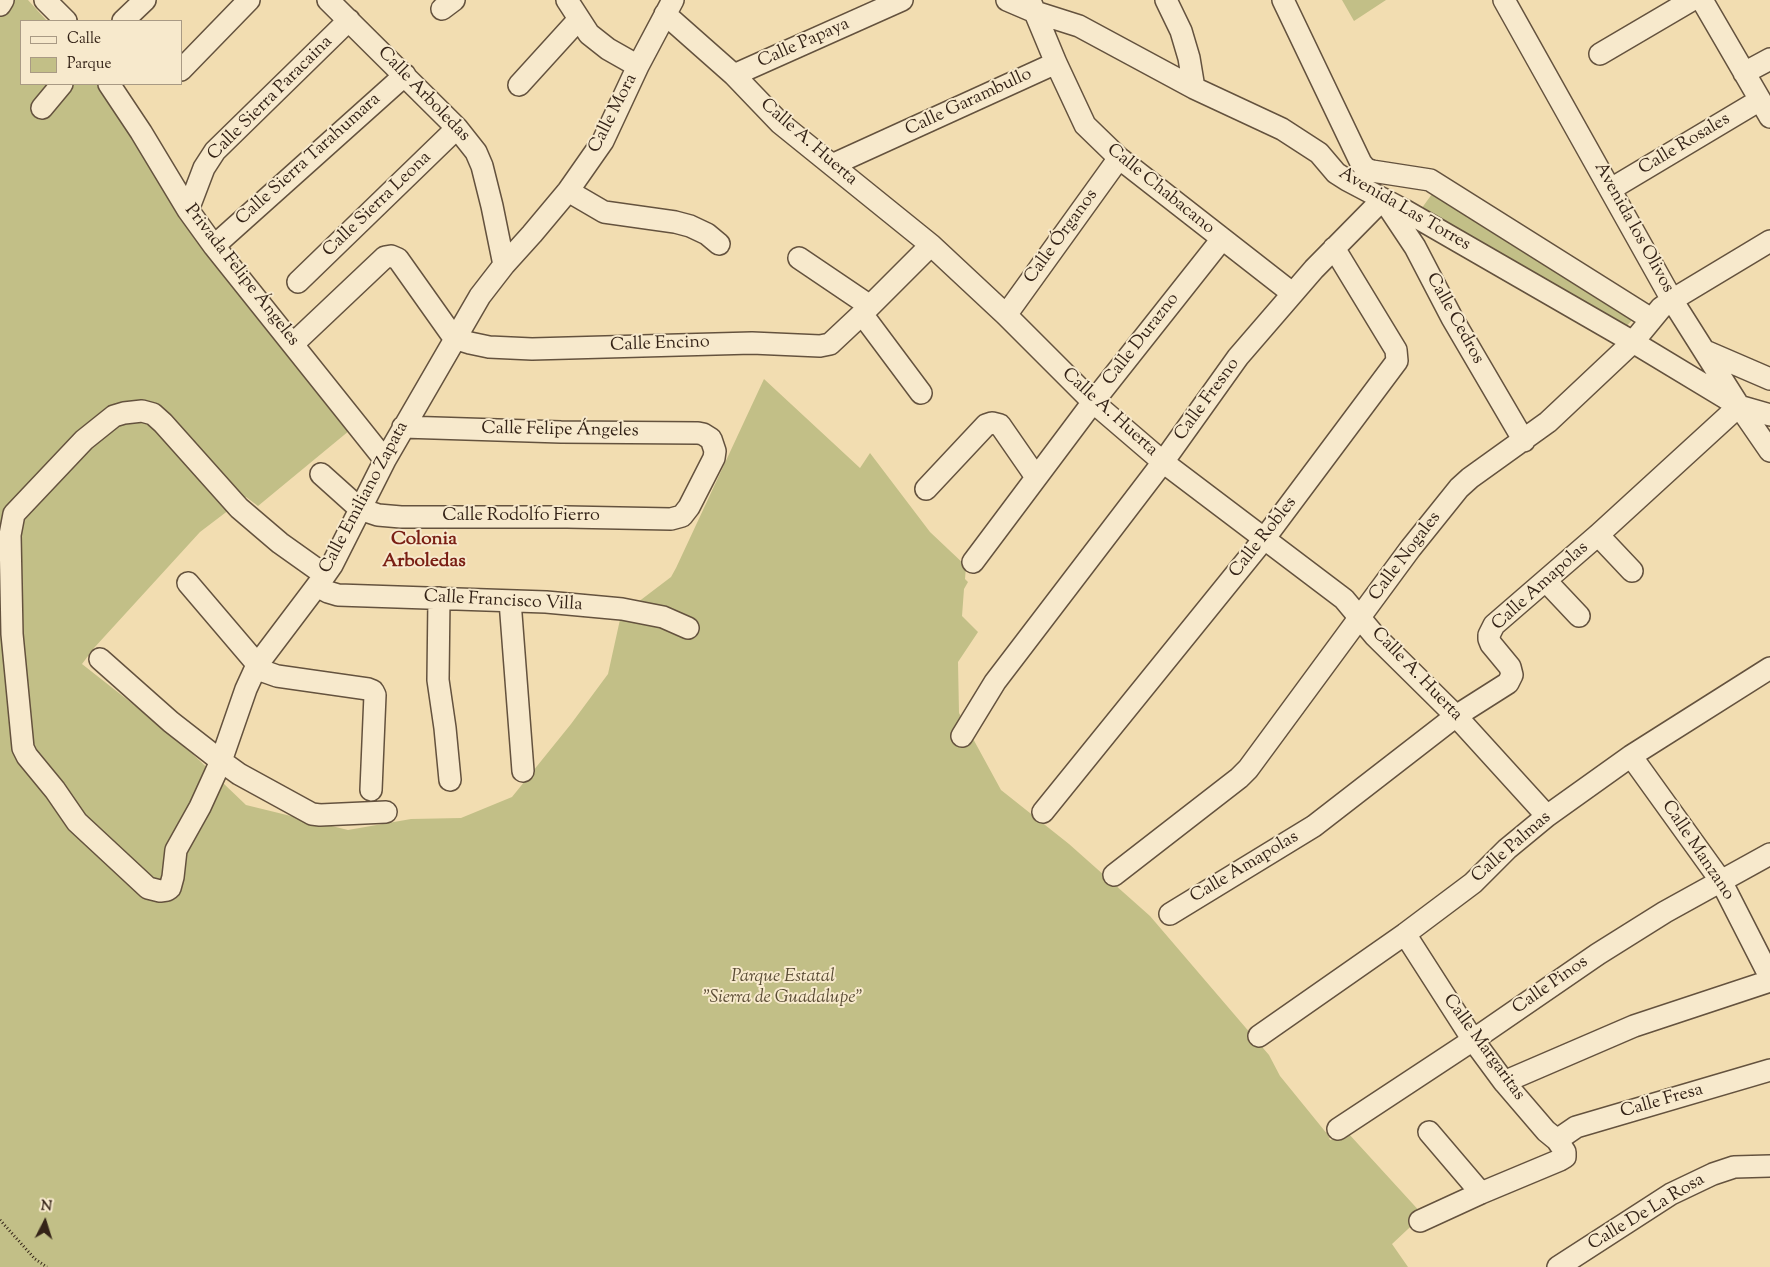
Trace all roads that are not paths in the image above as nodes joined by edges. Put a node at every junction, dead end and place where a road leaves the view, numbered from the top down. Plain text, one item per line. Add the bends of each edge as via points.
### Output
1 (3, 0) edge
2 (45, 0) edge
3 (145, 0) edge
4 (250, 0) edge
5 (328, 0) edge
6 (568, 0) edge
7 (902, 0) edge
8 (1007, 0) edge
9 (1166, 0) edge
10 (1283, 0) edge
11 (1504, 0) edge
12 (1692, 0) edge
13 (1702, 0) edge
14 (0, 4) edge
15 (1033, 6) edge
16 (669, 7) edge
17 (579, 19) junction
18 (65, 20) edge
19 (124, 20) edge
20 (349, 20) junction
21 (1600, 54) dead end
22 (1770, 58) edge
23 (1056, 63) junction
24 (638, 66) junction
25 (182, 69) edge
26 (1744, 73) junction
27 (405, 75) junction
28 (734, 75) junction
29 (61, 85) edge
30 (110, 85) edge
31 (519, 85) dead end
32 (1194, 88) junction
33 (42, 108) dead end
34 (1765, 109) edge
35 (457, 128) junction
36 (1119, 158) junction
37 (832, 166) junction
38 (1611, 189) junction
39 (568, 191) junction
40 (1383, 199) junction
41 (188, 210) junction
42 (1222, 239) junction
43 (1770, 242) edge
44 (719, 244) dead end
45 (931, 245) junction
46 (214, 246) junction
47 (1334, 248) junction
48 (799, 258) dead end
49 (504, 265) junction
50 (298, 282) dead end
51 (1292, 293) junction
52 (1672, 300) junction
53 (866, 310) junction
54 (1006, 315) junction
55 (1650, 319) junction
56 (454, 338) junction
57 (1633, 342) junction
58 (294, 344) junction
59 (1705, 351) junction
60 (1770, 379) edge
61 (921, 393) dead end
62 (1093, 402) junction
63 (1739, 406) junction
64 (1770, 415) edge
65 (403, 427) junction
66 (1524, 441) junction
67 (1770, 451) edge
68 (385, 460) junction
69 (1163, 462) junction
70 (321, 474) dead end
71 (1036, 477) junction
72 (926, 489) dead end
73 (239, 508) joint
74 (360, 509) junction
75 (682, 516) joint
76 (1598, 535) junction
77 (1264, 539) junction
78 (974, 562) dead end
79 (1632, 571) dead end
80 (321, 580) junction
81 (1546, 581) junction
82 (188, 583) dead end
83 (439, 598) junction
84 (510, 600) junction
85 (1360, 616) junction
86 (1579, 616) dead end
87 (688, 628) dead end
88 (100, 659) dead end
89 (257, 665) junction
90 (1770, 668) edge
91 (1456, 716) junction
92 (962, 736) dead end
93 (1631, 756) junction
94 (221, 761) junction
95 (523, 771) dead end
96 (450, 780) dead end
97 (371, 790) dead end
98 (386, 812) dead end
99 (1043, 812) dead end
100 (1547, 816) junction
101 (1770, 854) edge
102 (1114, 875) dead end
103 (1722, 881) junction
104 (1170, 914) dead end
105 (1405, 934) junction
106 (1770, 978) edge
107 (1770, 981) edge
108 (1259, 1036) dead end
109 (1473, 1040) junction
110 (1770, 1070) edge
111 (1504, 1082) junction
112 (1338, 1129) dead end
113 (1429, 1132) dead end
114 (1561, 1149) junction
115 (1770, 1166) edge
116 (1481, 1193) junction
117 (1420, 1221) dead end
118 (1558, 1267) edge

1 - 14 street
2 - 18 street
3 - 19 street
4 - 25 street
5 - 20 street, Calle Arboledas
6 - 17 street
7 - 28 street, Calle Papaya
8 - 15 street, Avenida Las Torres
9 - 32 street via 1190,58
10 - 55 street, Avenida Las Torres via 1366,168 1430,180
11 - 38 street, Avenida los Olivos
12 - 21 street
13 - 26 street
15 - 23 street
15 - 32 street, Avenida Las Torres via 1079,26
16 - 24 street, Calle Mora
16 - 28 street, Calle A. Huerta
17 - 24 street via 589,34
17 - 31 street
20 - 27 street, Calle Arboledas
20 - 41 street, Calle Sierra Paracaina via 215,151 204,168
22 - 26 street
23 - 36 street, Calle Chabacano via 1085,125
23 - 37 street, Calle Garambullo
24 - 39 street, Calle Mora via 603,141
26 - 34 street
27 - 35 street, Calle Arboledas
27 - 46 street, Calle Sierra Tarahumara
28 - 37 street, Calle A. Huerta via 780,123
29 - 33 street
30 - 41 street, Privada Felipe Ángeles
32 - 40 street, Avenida Las Torres via 1296,138 1318,153 1336,173
34 - 38 street, Calle Rosales
35 - 49 street, Calle Arboledas via 476,152 482,166
35 - 50 street, Calle Sierra Leona
36 - 42 street, Calle Chabacano
36 - 54 street, Calle Órganos
37 - 45 street, Calle A. Huerta
38 - 52 street, Avenida los Olivos
39 - 44 street via 604,212 690,226
39 - 49 street, Calle Mora
40 - 47 street, Calle Fresno
40 - 57 street, Avenida Las Torres
40 - 66 street, Calle Cedros via 1415,247 1452,318
41 - 46 street, Privada Felipe Ángeles
42 - 51 street, Calle Chabacano
42 - 62 street, Calle Durazno
43 - 52 street, Calle Nogales
45 - 53 street, Calle Encino
45 - 54 street, Calle A. Huerta
46 - 58 street, Privada Felipe Ángeles
47 - 51 street, Calle Fresno
47 - 77 street, Calle Robles via 1396,350 1398,361
48 - 53 street
49 - 56 street, Calle Emiliano Zapata
51 - 69 street, Calle Fresno via 1238,357
52 - 55 street, Calle Nogales
52 - 59 street, Avenida los Olivos
53 - 56 street, Calle Encino via 830,344 820,346 752,343 532,349 489,347
53 - 61 street
54 - 62 street, Calle A. Huerta
55 - 57 street, Calle Nogales
56 - 58 street via 398,258 391,256 385,257
56 - 65 street, Calle Emiliano Zapata
57 - 63 street, Avenida Las Torres
57 - 66 street, Calle Nogales
58 - 68 street, Privada Felipe Ángeles
59 - 60 street
59 - 63 street, Avenida los Olivos
62 - 69 street, Calle A. Huerta
62 - 71 street, Calle Durazno
63 - 64 street, Avenida Las Torres
63 - 67 street, Avenida los Olivos
63 - 76 street, Calle Amapolas
65 - 68 street, Calle Emiliano Zapata
65 - 75 street, Calle Felipe Ángeles via 698,434 713,444 714,458
66 - 85 street, Calle Nogales via 1459,488
68 - 74 street, Calle Emiliano Zapata
69 - 77 street, Calle A. Huerta
69 - 92 street, Calle Fresno via 995,682
70 - 74 street
71 - 72 street via 1000,425 992,423 986,425
71 - 78 street, Calle Durazno
73 - 80 street, Calle Francisco Villa
73 - 94 street, Calle Emiliano Zapata via 163,422 153,414 134,411 114,416 84,440 14,514 10,535 12,634 23,748 77,822 148,888 167,890 172,884 176,850
74 - 75 street, Calle Rodolfo Fierro via 378,515 401,516 671,519
74 - 80 street, Calle Emiliano Zapata
76 - 79 street
76 - 81 street, Calle Amapolas
77 - 85 street, Calle A. Huerta via 1344,599
77 - 99 street, Calle Robles
80 - 83 street, Calle Francisco Villa via 328,592 338,595
80 - 89 street, Calle Emiliano Zapata
81 - 86 street
81 - 91 street, Calle Amapolas via 1494,625 1489,634 1490,644 1510,667 1511,678
82 - 89 street
83 - 84 street, Calle Francisco Villa
83 - 96 street via 438,680
84 - 87 street, Calle Francisco Villa via 622,609 663,617
84 - 95 street
85 - 91 street, Calle A. Huerta via 1375,636
85 - 102 street, Calle Nogales via 1239,778
88 - 94 street
89 - 94 street, Calle Emiliano Zapata
89 - 97 street via 277,676 373,691
90 - 93 street, Calle Palmas
91 - 100 street, Calle A. Huerta
91 - 104 street, Calle Amapolas via 1314,826
93 - 100 street, Calle Palmas
93 - 103 street, Calle Manzano
94 - 98 street via 312,814
100 - 105 street, Calle Palmas via 1507,848 1473,883
101 - 103 street, Calle Pinos
103 - 106 street, Calle Manzano
103 - 109 street, Calle Pinos via 1598,954
105 - 108 street, Calle Palmas
105 - 109 street, Calle Margaritas
107 - 111 street via 1634,1026
109 - 111 street, Calle Margaritas
109 - 112 street, Calle Pinos
110 - 114 street, Calle Fresa via 1576,1127
111 - 114 street, Calle Margaritas
113 - 116 street
114 - 116 street, Calle Fresa via 1560,1160
115 - 118 street, Calle De La Rosa via 1734,1167 1671,1194
116 - 117 street, Calle Fresa

